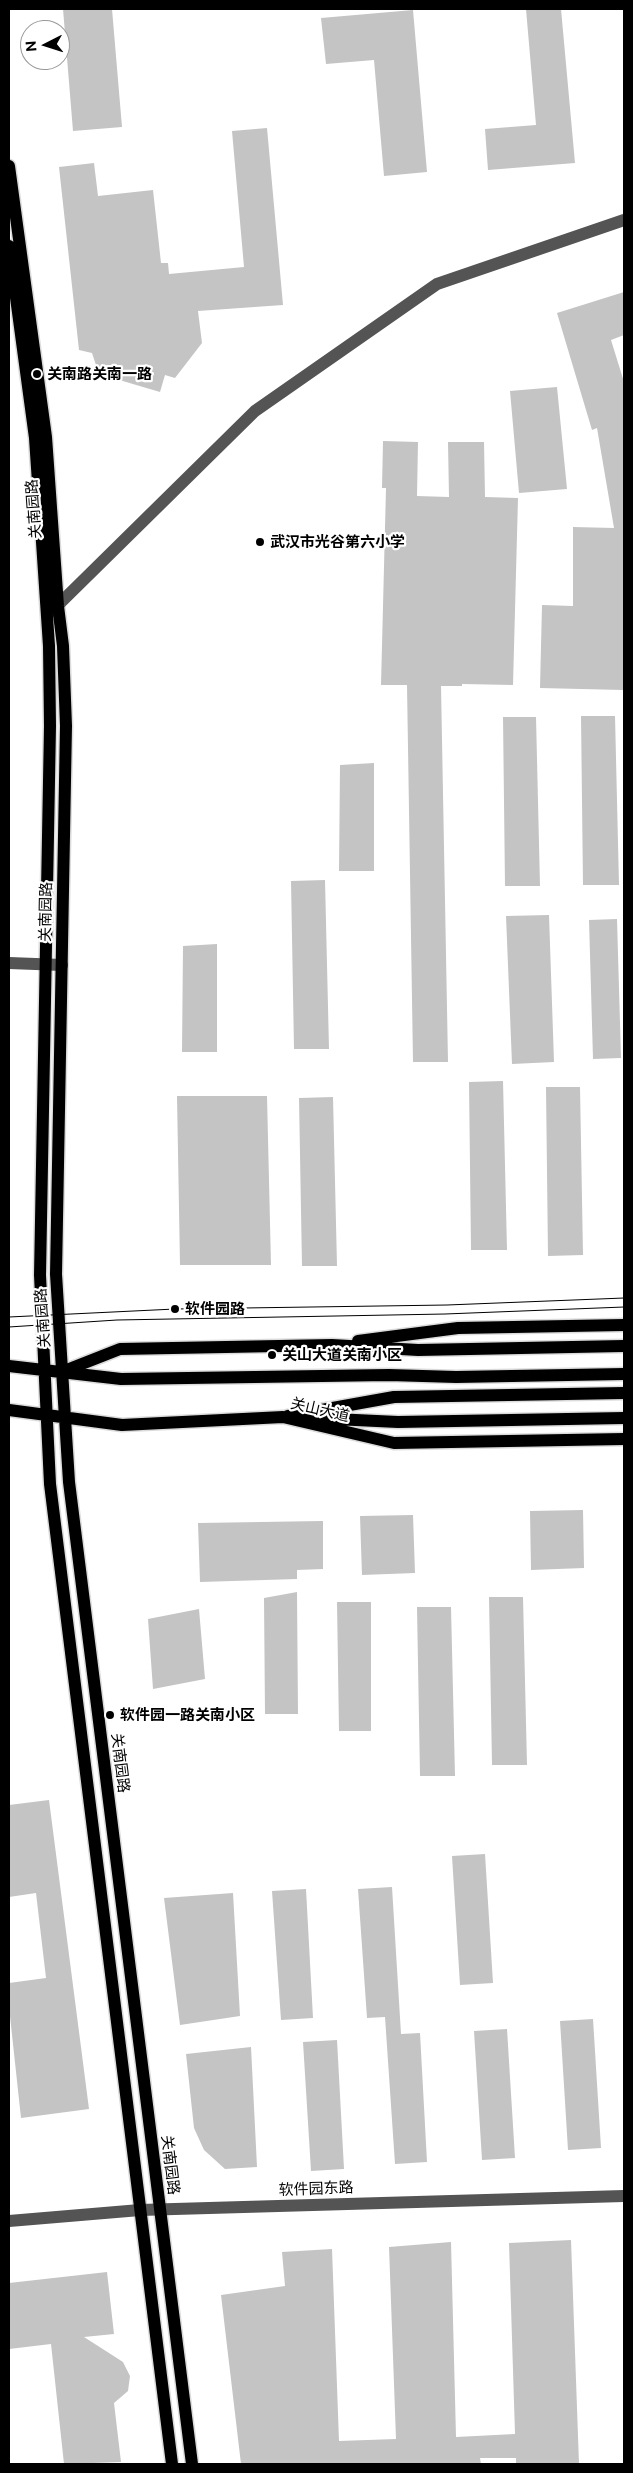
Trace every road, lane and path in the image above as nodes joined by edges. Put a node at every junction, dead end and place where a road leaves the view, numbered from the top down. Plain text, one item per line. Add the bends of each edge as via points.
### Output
1 (9, 166) edge
2 (624, 220) edge
3 (9, 246) edge
4 (58, 606) junction
5 (47, 616) junction
6 (9, 964) edge
7 (46, 964) junction
8 (62, 965) junction
9 (624, 1325) edge
10 (332, 1345) junction
11 (624, 1346) edge
12 (9, 1366) edge
13 (45, 1370) junction
14 (62, 1372) junction
15 (624, 1374) edge
16 (624, 1393) edge
17 (9, 1410) edge
18 (47, 1415) junction
19 (283, 1417) junction
20 (65, 1418) junction
21 (624, 1418) edge
22 (624, 1439) edge
23 (624, 2196) edge
24 (140, 2210) junction
25 (160, 2210) junction
26 (9, 2220) edge
27 (172, 2464) edge
28 (192, 2464) edge

1 - 4 main road, 关南园路 via 46,437
2 - 4 street via 437,284 255,410
3 - 5 main road, 关南园路 via 35,438
4 - 5 street
4 - 8 main road, 关南园路 via 66,726
5 - 7 main road, 关南园路 via 50,726
6 - 7 street
7 - 8 street
7 - 13 main road, 关南园路 via 40,1275
8 - 14 main road, 关南园路 via 56,1274
9 - 10 main road via 458,1328
10 - 11 main road via 418,1350
10 - 14 main road via 120,1349
12 - 13 main road, 关山大道
13 - 14 main road, 关山大道
13 - 18 main road, 关南园路
14 - 15 main road, 关山大道 via 121,1379
14 - 20 main road, 关南园路
16 - 19 main road via 394,1397
17 - 18 main road, 关山大道
18 - 20 main road, 关山大道
18 - 24 main road, 关南园路 via 51,1494
19 - 20 main road, 关山大道 via 122,1424
19 - 21 main road via 398,1422
19 - 22 main road, 关山大道 via 394,1443
20 - 25 main road, 关南园路 via 69,1482
23 - 25 street, 软件园东路
24 - 25 street, 软件园东路
24 - 26 street, 软件园东路
24 - 27 main road, 关南园路
25 - 28 main road, 关南园路

